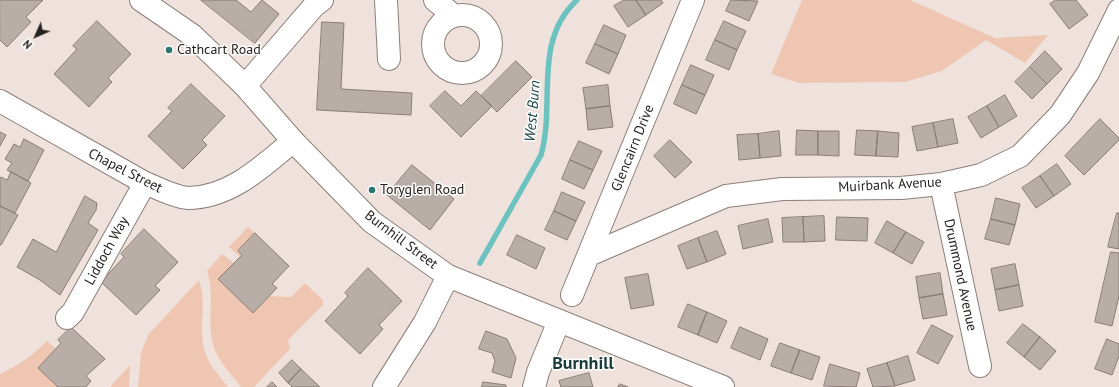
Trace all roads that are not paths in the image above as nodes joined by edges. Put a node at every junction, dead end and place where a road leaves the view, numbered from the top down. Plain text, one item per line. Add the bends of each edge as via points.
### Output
1 (141, 0) edge
2 (386, 0) edge
3 (435, 0) edge
4 (693, 0) edge
5 (314, 2) edge
6 (1119, 10) edge
7 (454, 16) dead end
8 (389, 59) dead end
9 (245, 86) junction
10 (0, 101) edge
11 (293, 141) junction
12 (145, 183) junction
13 (941, 184) junction
14 (589, 255) junction
15 (448, 276) junction
16 (572, 295) dead end
17 (67, 318) dead end
18 (559, 322) junction
19 (980, 366) dead end
20 (384, 387) edge
21 (534, 387) edge
22 (723, 387) edge

1 - 9 street, Burnhill Street via 192,35
2 - 8 street
3 - 7 street
4 - 14 street, Glencairn Drive
5 - 9 street
6 - 13 street, Muirbank Avenue via 1088,73 1060,115 1020,156 981,175
9 - 11 street, Burnhill Street
10 - 12 street, Chapel Street
11 - 12 street, Chapel Street via 248,178 215,194 187,198
11 - 15 street, Burnhill Street via 372,222
12 - 17 street, Liddoch Way via 73,312
13 - 14 street, Muirbank Avenue via 901,188 782,189 726,196
13 - 19 street, Drummond Avenue
14 - 16 street, Glencairn Drive
15 - 18 street, Burnhill Street
15 - 20 street via 425,322
18 - 21 street
18 - 22 street, Burnhill Street

